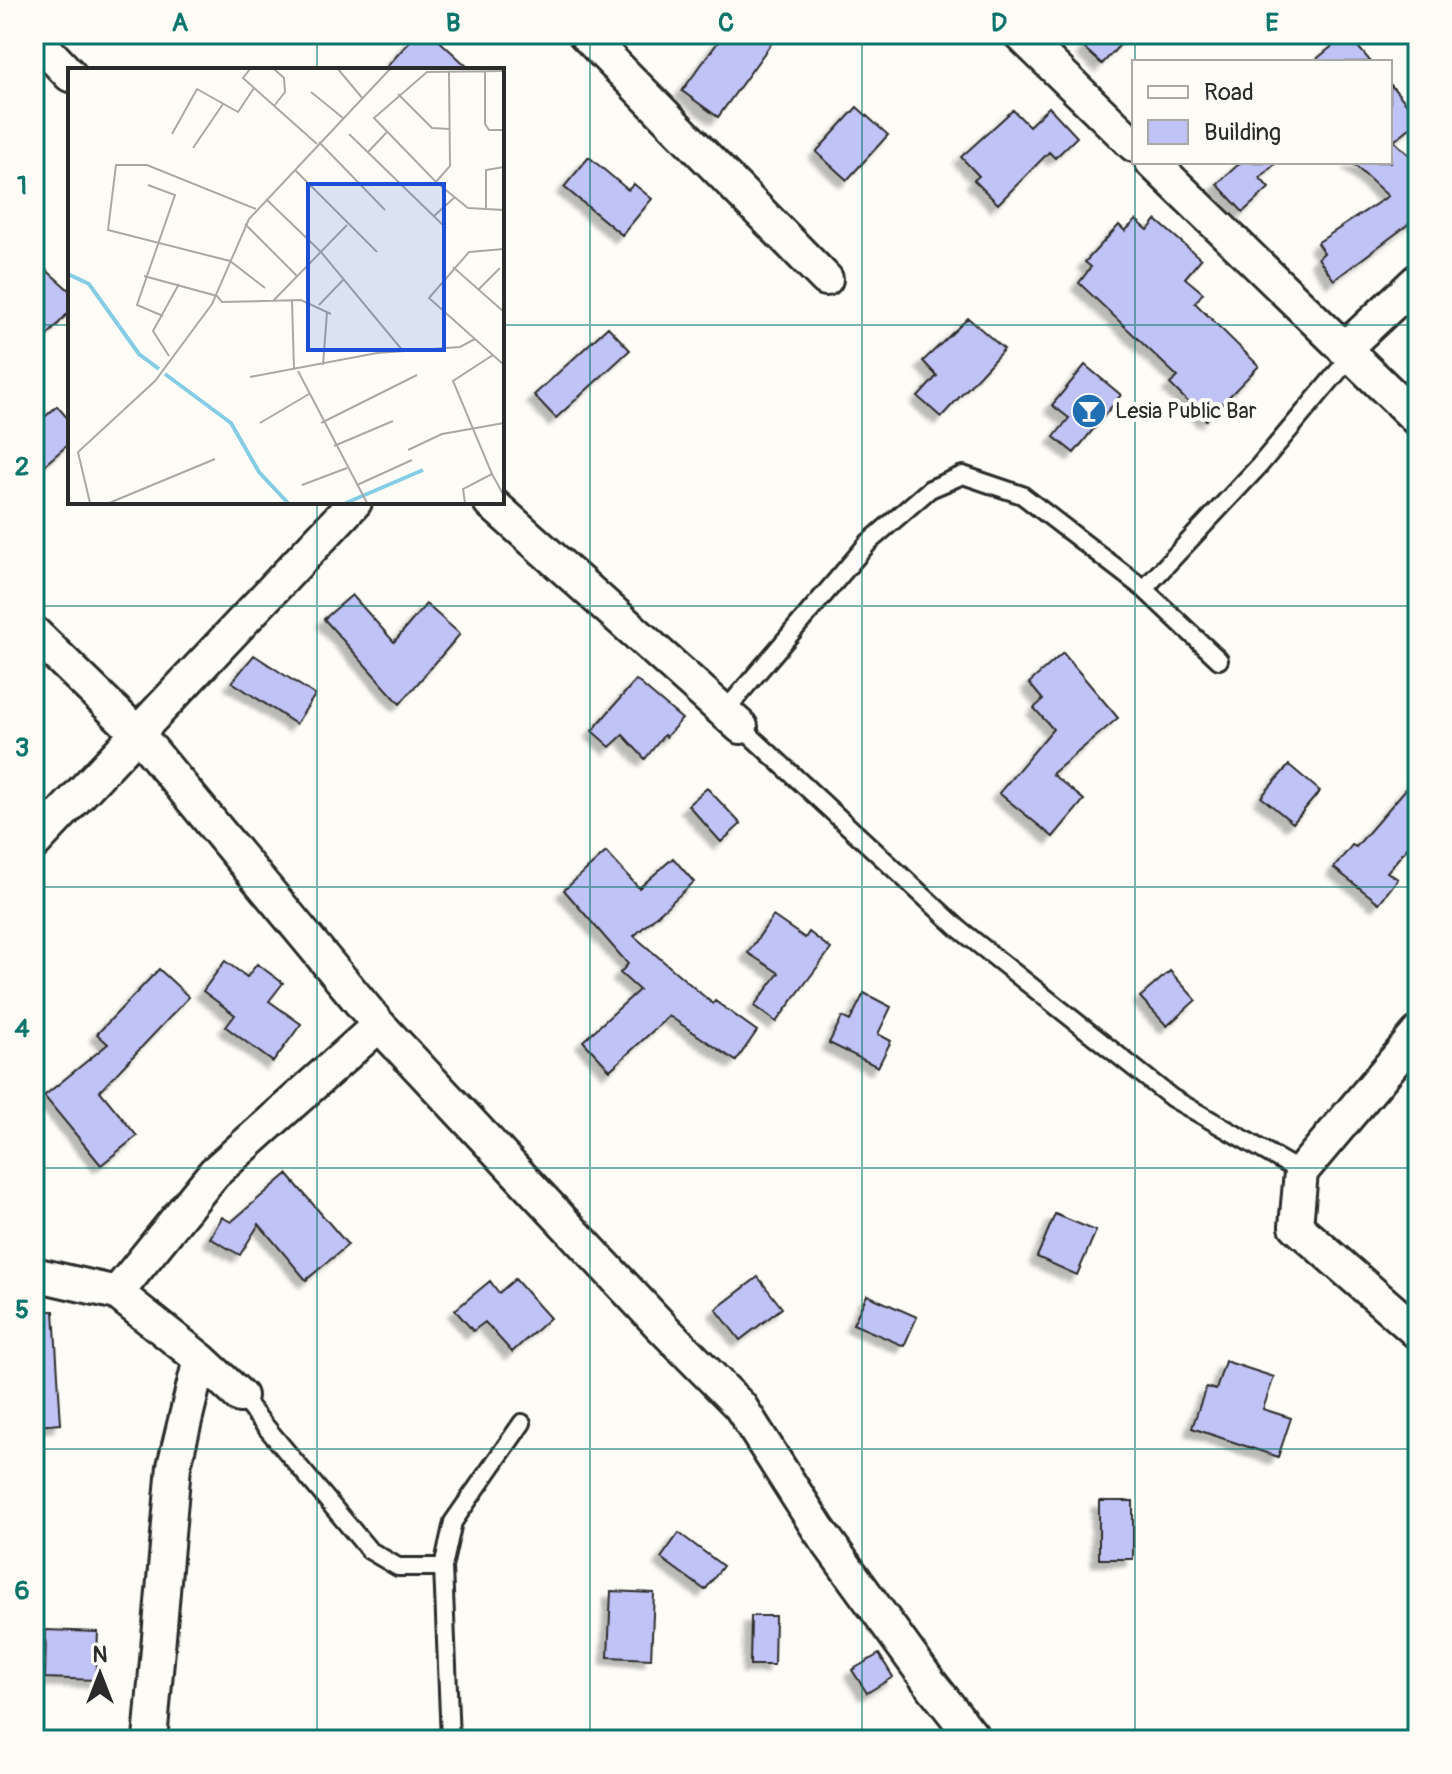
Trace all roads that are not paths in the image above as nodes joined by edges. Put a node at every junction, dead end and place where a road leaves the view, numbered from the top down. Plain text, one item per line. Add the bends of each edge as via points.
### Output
1 (585, 34) edge
2 (1020, 34) edge
3 (34, 37) edge
4 (68, 73) edge
5 (1132, 143) edge
6 (1154, 164) edge
7 (826, 279) dead end
8 (1418, 280) edge
9 (1348, 352) junction
10 (1418, 420) edge
11 (353, 504) edge
12 (492, 504) edge
13 (1144, 589) junction
14 (34, 633) edge
15 (1219, 660) dead end
16 (732, 720) junction
17 (138, 734) junction
18 (34, 843) edge
19 (379, 1025) junction
20 (1418, 1033) edge
21 (1301, 1172) junction
22 (34, 1274) edge
23 (117, 1293) junction
24 (1418, 1333) edge
25 (200, 1359) junction
26 (240, 1396) joint
27 (522, 1423) dead end
28 (443, 1567) junction
29 (150, 1740) edge
30 (450, 1740) edge
31 (975, 1740) edge

1 - 7 street
2 - 5 street
3 - 4 street
6 - 9 street
8 - 9 street
9 - 10 street
9 - 13 lane via 1259,466
11 - 17 street
12 - 16 street
13 - 15 lane
13 - 16 lane via 1022,495 963,475 930,489 869,542
14 - 17 street
16 - 21 lane via 958,928 1172,1098
17 - 18 street
17 - 19 street
19 - 23 street via 214,1173
19 - 31 street via 740,1406 819,1530
20 - 21 street
21 - 24 street via 1296,1226
22 - 23 street
23 - 25 street
25 - 26 street
25 - 29 street via 174,1466
26 - 28 lane via 369,1550 398,1567
27 - 28 lane via 453,1522
28 - 30 lane

